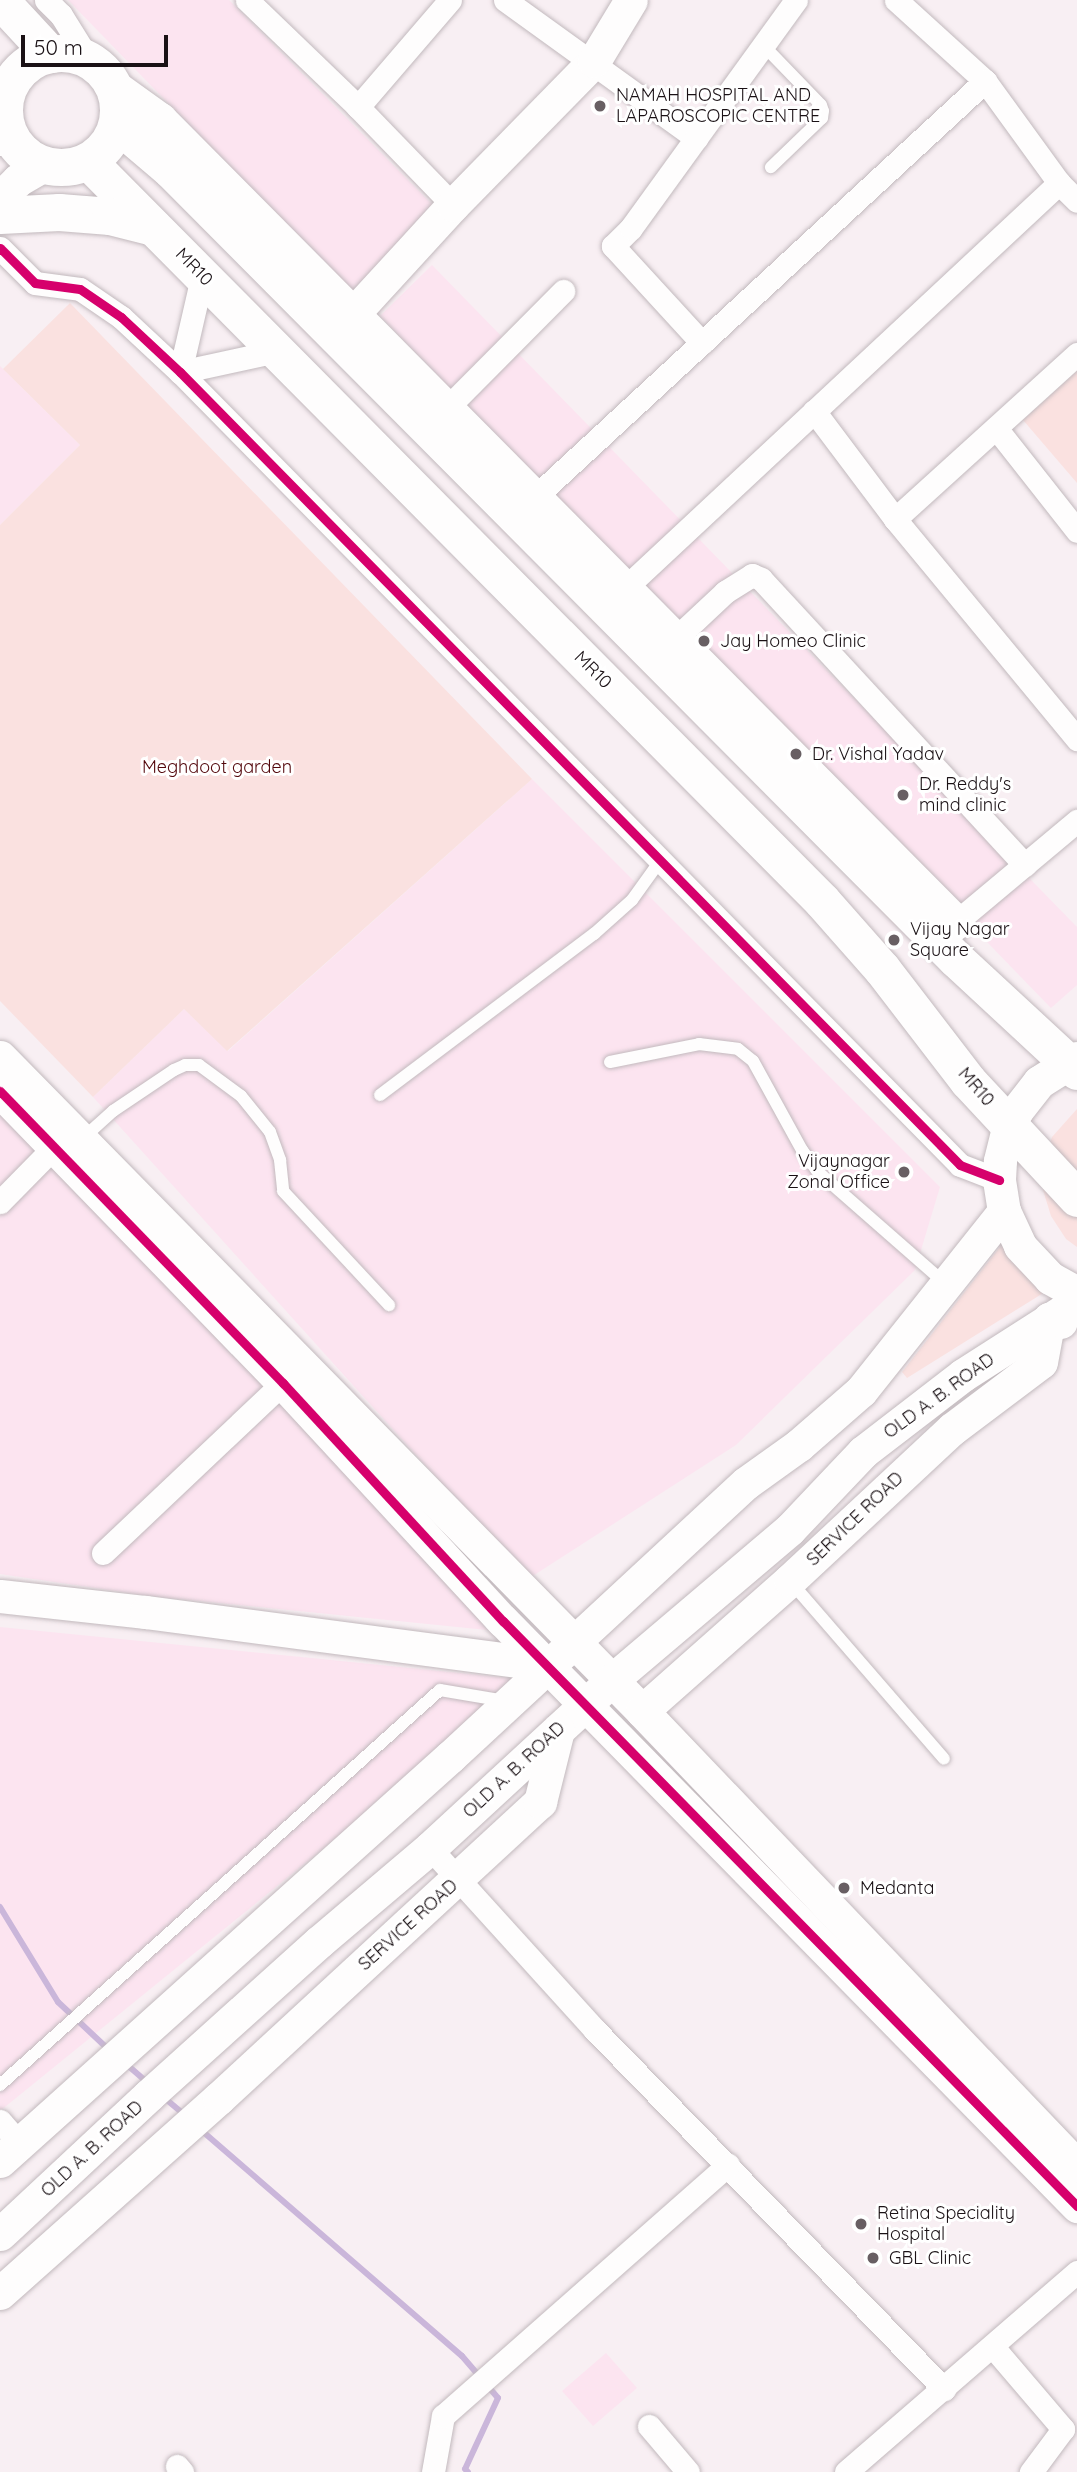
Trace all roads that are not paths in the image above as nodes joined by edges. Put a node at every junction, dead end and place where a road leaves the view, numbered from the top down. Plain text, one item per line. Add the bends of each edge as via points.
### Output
1 (0, 0) edge
2 (46, 0) edge
3 (247, 0) edge
4 (450, 0) edge
5 (505, 0) edge
6 (631, 0) edge
7 (796, 0) edge
8 (896, 0) edge
9 (763, 45) junction
10 (50, 54) junction
11 (89, 60) junction
12 (594, 61) junction
13 (6, 77) edge
14 (985, 81) junction
15 (114, 86) junction
16 (358, 107) junction
17 (117, 124) junction
18 (4, 134) edge
19 (696, 138) junction
20 (88, 161) junction
21 (44, 165) junction
22 (771, 167) dead end
23 (1059, 183) junction
24 (0, 198) edge
25 (1077, 201) edge
26 (453, 205) junction
27 (0, 215) edge
28 (157, 229) junction
29 (0, 248) edge
30 (202, 276) junction
31 (563, 291) dead end
32 (353, 314) junction
33 (702, 343) junction
34 (276, 351) junction
35 (1077, 354) edge
36 (180, 372) junction
37 (447, 408) junction
38 (814, 411) junction
39 (996, 428) junction
40 (535, 497) junction
41 (895, 519) junction
42 (1077, 531) edge
43 (625, 588) junction
44 (675, 639) junction
45 (1077, 739) edge
46 (1077, 821) edge
47 (660, 861) junction
48 (1025, 865) junction
49 (946, 930) junction
50 (0, 1057) edge
51 (610, 1062) dead end
52 (1074, 1063) edge
53 (0, 1091) edge
54 (380, 1096) dead end
55 (1009, 1124) junction
56 (68, 1143) junction
57 (1002, 1196) junction
58 (1077, 1198) edge
59 (0, 1202) edge
60 (946, 1284) junction
61 (1077, 1293) edge
62 (1077, 1302) edge
63 (389, 1305) dead end
64 (1063, 1322) edge
65 (283, 1382) junction
66 (103, 1553) dead end
67 (790, 1580) junction
68 (0, 1596) edge
69 (575, 1642) junction
70 (548, 1665) junction
71 (612, 1680) junction
72 (509, 1701) junction
73 (585, 1704) junction
74 (642, 1710) junction
75 (558, 1730) junction
76 (944, 1759) dead end
77 (430, 1848) junction
78 (457, 1880) junction
79 (185, 2063) junction
80 (0, 2085) edge
81 (224, 2094) junction
82 (7, 2142) edge
83 (728, 2165) junction
84 (1077, 2166) edge
85 (1077, 2206) edge
86 (0, 2234) edge
87 (1077, 2272) edge
88 (0, 2293) edge
89 (993, 2347) junction
90 (944, 2389) junction
91 (649, 2426) dead end
92 (433, 2472) edge
93 (688, 2472) edge
94 (846, 2472) edge
95 (1031, 2472) edge

1 - 10 main road
2 - 11 street
3 - 16 street
4 - 16 street
5 - 12 street
6 - 12 street
7 - 9 street
8 - 14 street
9 - 19 street
9 - 22 lane via 823,111 822,118
10 - 11 main road
10 - 13 main road
11 - 15 main road
12 - 19 street
12 - 26 street
13 - 18 main road
14 - 23 street
14 - 33 street
15 - 17 main road
15 - 32 street via 160,120
16 - 26 street
17 - 20 main road via 101,152
17 - 49 main road via 190,190
18 - 21 main road
19 - 33 street via 613,246
20 - 21 main road via 59,168
20 - 28 main road, MR10
21 - 24 street via 18,180
23 - 25 street
23 - 38 street
26 - 32 street
27 - 28 main road via 59,212 110,216
28 - 30 main road, MR10
29 - 36 street via 34,283 80,289
30 - 34 main road, MR10
30 - 36 street
31 - 37 street
32 - 37 street
33 - 40 street
34 - 36 street
34 - 55 main road, MR10 via 822,901 883,969 968,1081
35 - 39 street
36 - 47 street
37 - 40 street
38 - 41 street
38 - 43 street
39 - 41 street
39 - 42 street
40 - 43 street
41 - 45 street
43 - 44 street
44 - 48 street via 725,592 752,575 761,579
44 - 49 street
46 - 48 street
47 - 54 lane via 632,900 594,934
47 - 57 street via 960,1164
48 - 49 street
49 - 52 main road
50 - 56 street
51 - 60 lane via 699,1044 738,1049 753,1060 818,1171
52 - 55 street via 1039,1082
53 - 56 street
55 - 57 street via 1000,1161
55 - 58 main road, MR10
56 - 59 street
56 - 63 lane via 174,1070 199,1065 241,1096 270,1132 283,1191
56 - 65 street
56 - 69 street
57 - 60 street
57 - 61 street via 1020,1246 1033,1263
60 - 69 street via 861,1391 747,1483
62 - 64 street, OLD A. B. ROAD
64 - 67 street, SERVICE ROAD via 1041,1362 952,1429
64 - 71 street, OLD A. B. ROAD via 963,1374 863,1452 790,1529
65 - 66 street
65 - 70 street
67 - 74 street, SERVICE ROAD
67 - 76 lane
68 - 70 street
69 - 70 street
69 - 71 street
70 - 72 street
70 - 73 street
71 - 73 street, OLD A. B. ROAD
71 - 74 street
72 - 80 lane via 440,1690
72 - 82 street via 116,2060
73 - 75 street, OLD A. B. ROAD
73 - 85 street
74 - 84 street
75 - 77 street, OLD A. B. ROAD
75 - 78 street, SERVICE ROAD via 540,1802
77 - 78 street
77 - 79 street, OLD A. B. ROAD
78 - 81 street, SERVICE ROAD
78 - 83 street
79 - 81 street
79 - 86 street, OLD A. B. ROAD
81 - 88 street, SERVICE ROAD
83 - 90 street
83 - 92 street via 443,2416
87 - 89 street
89 - 90 street
89 - 95 street via 1063,2429
90 - 94 street
91 - 93 street

